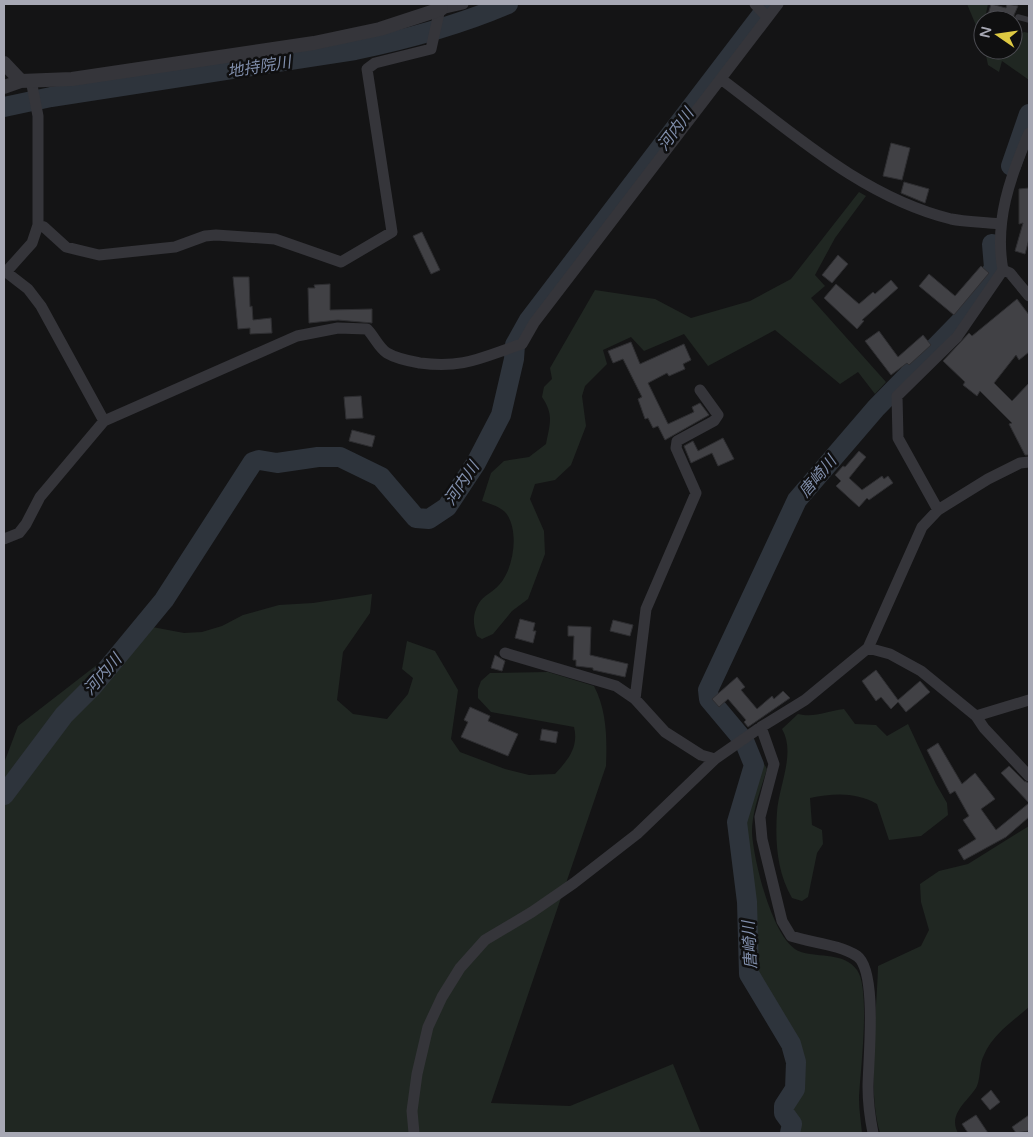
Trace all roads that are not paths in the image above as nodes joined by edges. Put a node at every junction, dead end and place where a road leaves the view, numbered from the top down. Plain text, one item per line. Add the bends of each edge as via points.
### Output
1 (463, 4) edge
2 (778, 4) edge
3 (755, 6) edge
4 (441, 7) edge
5 (767, 17) junction
6 (4, 63) edge
7 (721, 79) junction
8 (28, 84) junction
9 (4, 87) edge
10 (1029, 133) edge
11 (1000, 224) junction
12 (38, 225) junction
13 (1003, 270) junction
14 (1029, 296) edge
15 (700, 390) dead end
16 (104, 421) junction
17 (1029, 462) edge
18 (938, 510) junction
19 (4, 539) edge
20 (868, 648) junction
21 (505, 653) dead end
22 (635, 699) junction
23 (1029, 700) edge
24 (976, 716) junction
25 (760, 727) junction
26 (715, 759) junction
27 (1029, 776) edge
28 (414, 1133) edge
29 (873, 1133) edge

1 - 4 street
2 - 5 street
3 - 5 street
4 - 8 street via 380,29 314,43
4 - 12 street via 432,49 375,63 367,69 392,232 341,262 275,239 216,235 175,247 99,255 66,247
5 - 7 street
6 - 8 street
7 - 11 street via 859,180 927,212 953,219
7 - 16 street via 515,347 467,363 441,366 398,358 385,352 367,329 338,328 297,336 270,346
8 - 9 street
8 - 12 street via 38,116
10 - 11 street via 1008,190
11 - 13 street via 999,251
12 - 16 street via 32,243 6,272 28,289 41,306
13 - 14 street
13 - 18 street via 956,336 897,396 898,438
15 - 22 street via 718,415 714,421 677,441 676,448 696,493 646,610
16 - 19 street via 40,497 19,533
17 - 18 street via 1020,463 988,479
18 - 20 street via 922,527 912,545
20 - 24 street via 890,654 921,671
20 - 25 street via 805,700
21 - 22 street via 616,686
22 - 26 street via 664,732 701,755
23 - 24 street
24 - 27 street
25 - 26 street
25 - 29 street via 774,764 760,816 762,839 782,921 791,936 844,949 859,957 866,970 870,988 868,1089
26 - 28 street via 637,834 574,883 485,940 460,968 428,1028 416,1074 412,1111

